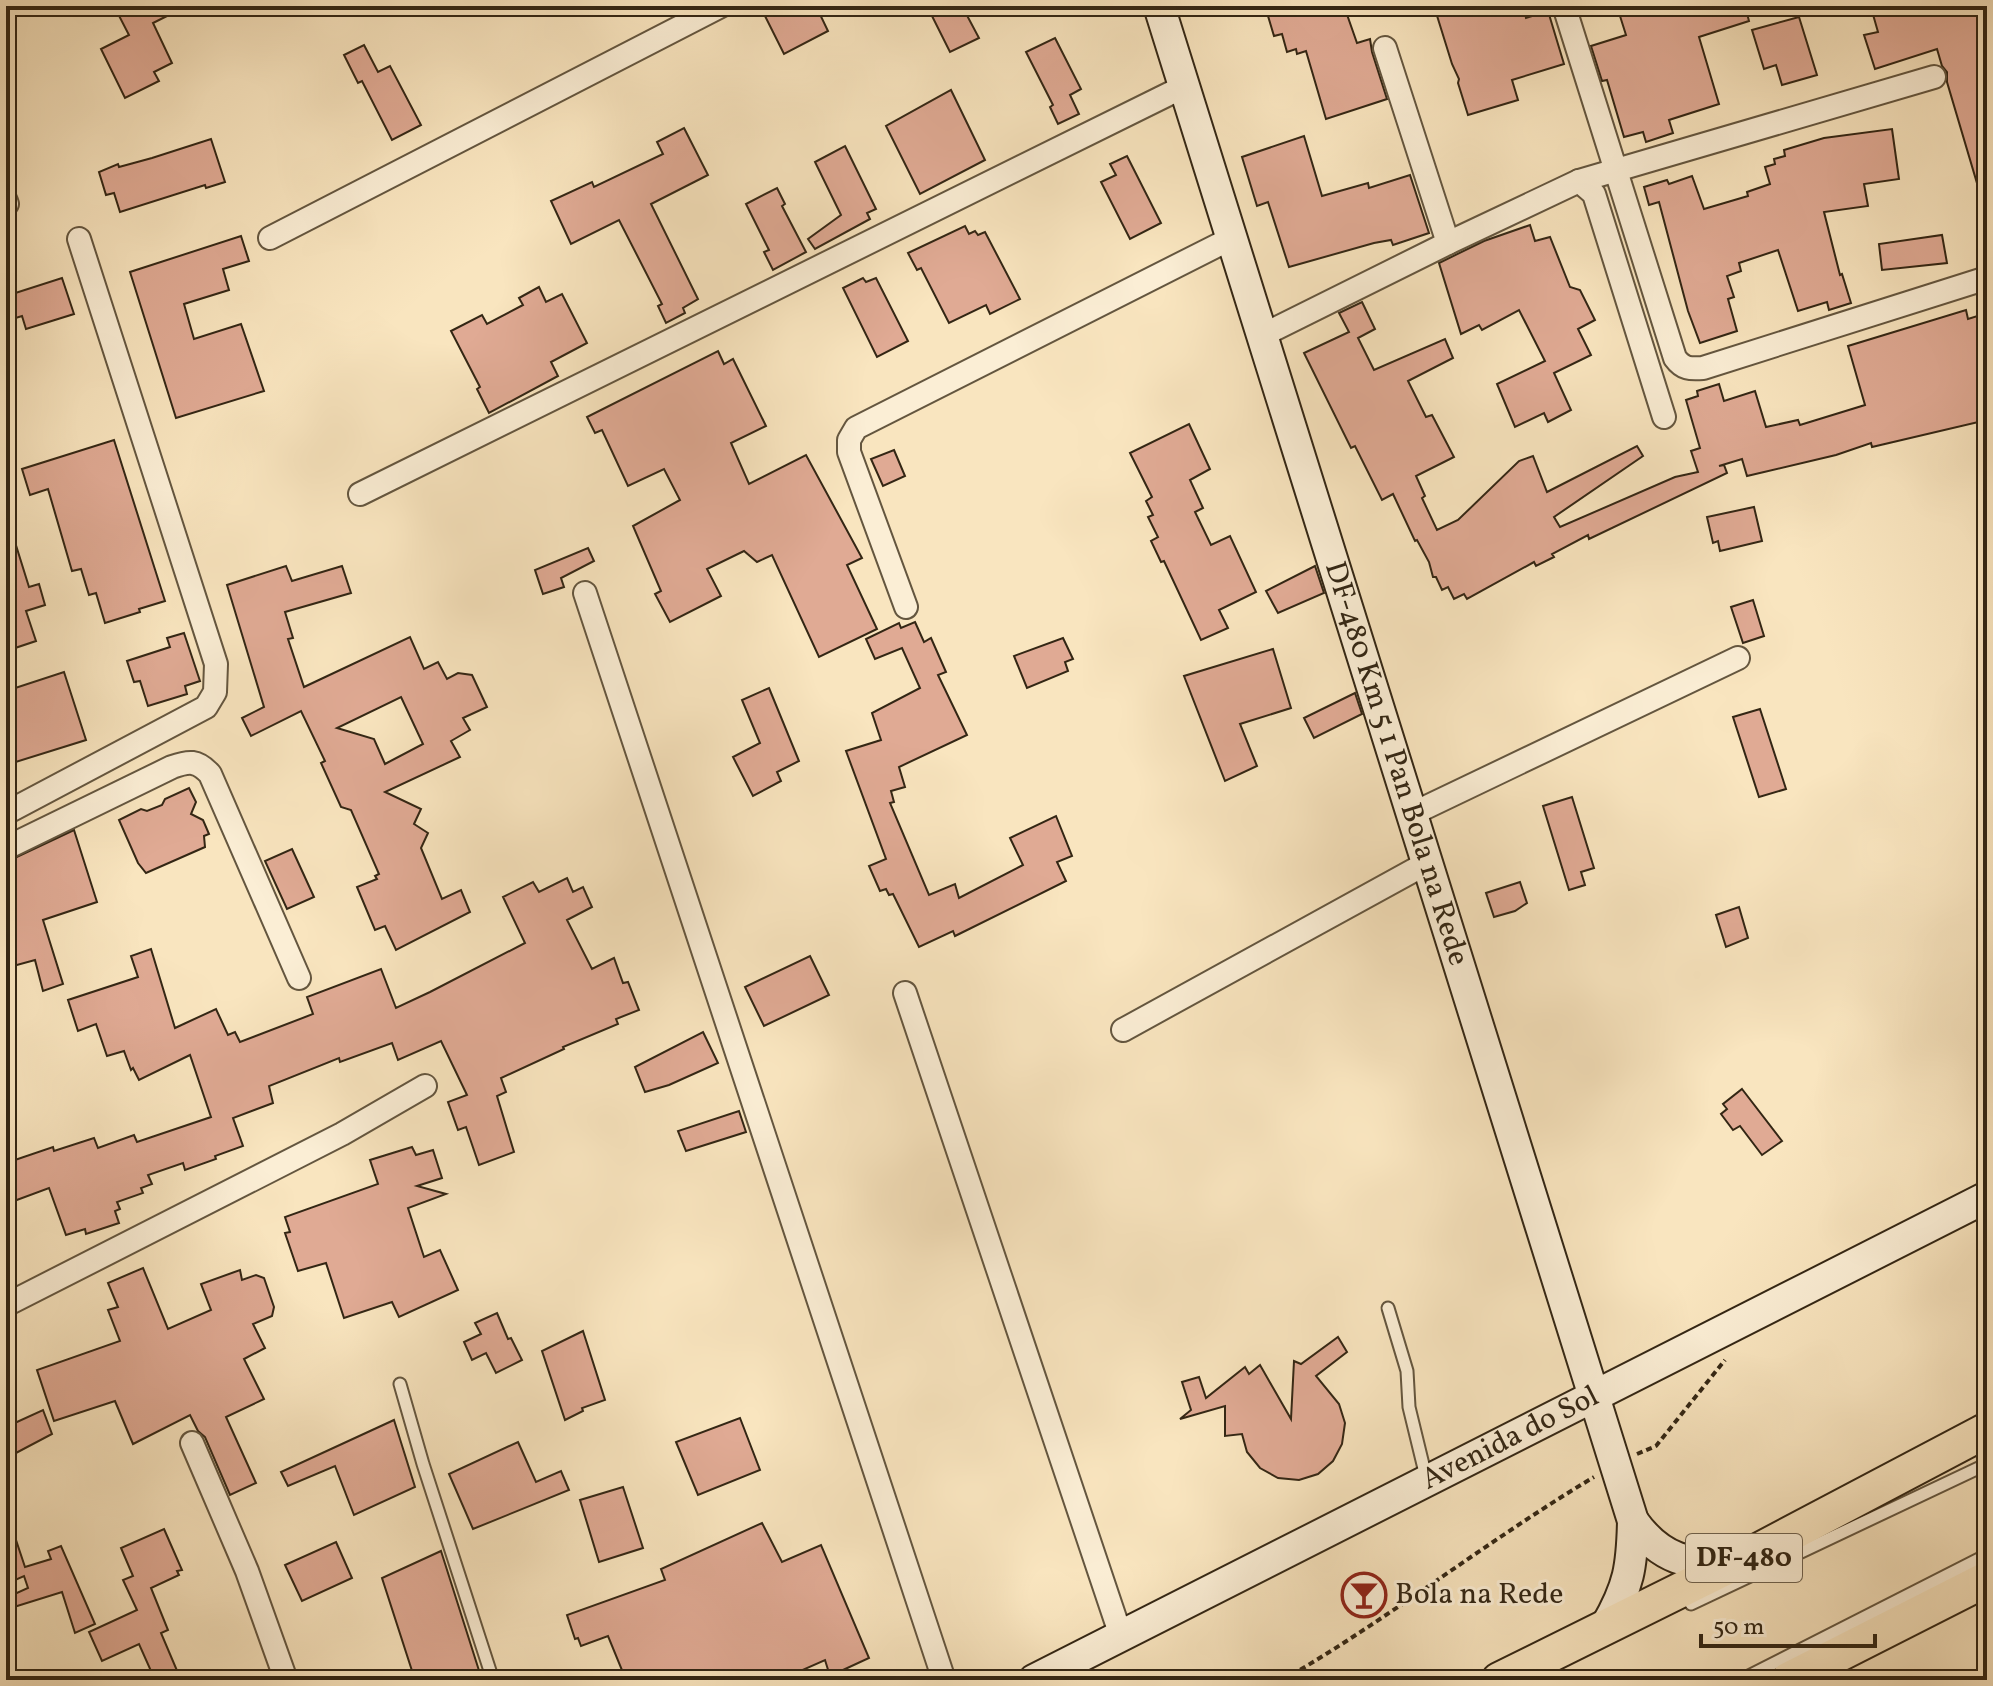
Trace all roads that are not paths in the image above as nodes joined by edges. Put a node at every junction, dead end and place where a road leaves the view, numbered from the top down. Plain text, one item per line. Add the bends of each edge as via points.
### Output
1 (721, 6) edge
2 (1159, 6) edge
3 (1564, 6) edge
4 (1385, 48) dead end
5 (1934, 77) dead end
6 (1183, 87) junction
7 (1616, 169) junction
8 (1579, 181) junction
9 (270, 238) dead end
10 (79, 239) dead end
11 (1230, 239) junction
12 (1448, 243) junction
13 (1987, 278) edge
14 (1261, 336) junction
15 (1664, 417) dead end
16 (360, 494) dead end
17 (585, 593) dead end
18 (906, 607) dead end
19 (1738, 658) dead end
20 (6, 813) edge
21 (1412, 814) junction
22 (6, 848) edge
23 (1427, 863) junction
24 (299, 978) dead end
25 (905, 993) dead end
26 (1123, 1030) dead end
27 (425, 1086) dead end
28 (1987, 1197) edge
29 (6, 1305) edge
30 (1388, 1308) dead end
31 (400, 1384) dead end
32 (1595, 1396) junction
33 (1987, 1430) edge
34 (192, 1443) dead end
35 (1987, 1464) edge
36 (1427, 1481) junction
37 (1633, 1521) junction
38 (1987, 1555) edge
39 (1735, 1563) junction
40 (1987, 1579) edge
41 (1685, 1606) dead end
42 (1606, 1626) junction
43 (1121, 1636) junction
44 (286, 1680) edge
45 (493, 1680) edge
46 (944, 1680) edge
47 (1034, 1680) edge
48 (1499, 1680) edge
49 (1741, 1680) edge
50 (1788, 1680) edge

1 - 9 street
2 - 6 street, DF-480 Km 5 1 Pan Bola na Rede
3 - 7 street
4 - 12 street
5 - 7 street
6 - 11 street, DF-480 Km 5 1 Pan Bola na Rede
6 - 16 street
7 - 8 street
7 - 13 street via 1675,358 1687,369
8 - 12 street
8 - 15 street via 1594,194
10 - 20 street via 216,664 215,692 206,707
11 - 14 street, DF-480 Km 5 1 Pan Bola na Rede
11 - 18 street via 856,428 849,452
12 - 14 street
14 - 21 street, DF-480 Km 5 1 Pan Bola na Rede
17 - 46 street
19 - 21 street
21 - 23 street, DF-480 Km 5 1 Pan Bola na Rede
22 - 24 street via 172,767 190,761 202,765
23 - 26 street
23 - 32 street, DF-480 Km 5 1 Pan Bola na Rede
25 - 43 street
27 - 29 street via 342,1134
28 - 32 street, Avenida do Sol
30 - 36 lane via 1407,1371 1409,1407
31 - 45 lane
32 - 36 street, Avenida do Sol
32 - 37 street, DF-480 Km 5 1 Pan Bola na Rede
33 - 39 main road, DF-480
34 - 44 street
35 - 41 lane
36 - 43 street, Avenida do Sol
37 - 39 street via 1647,1541 1692,1563
37 - 42 street via 1629,1575
38 - 49 lane
39 - 42 main road, DF-480
40 - 50 main road
42 - 48 main road, DF-480
43 - 47 street, Avenida do Sol

